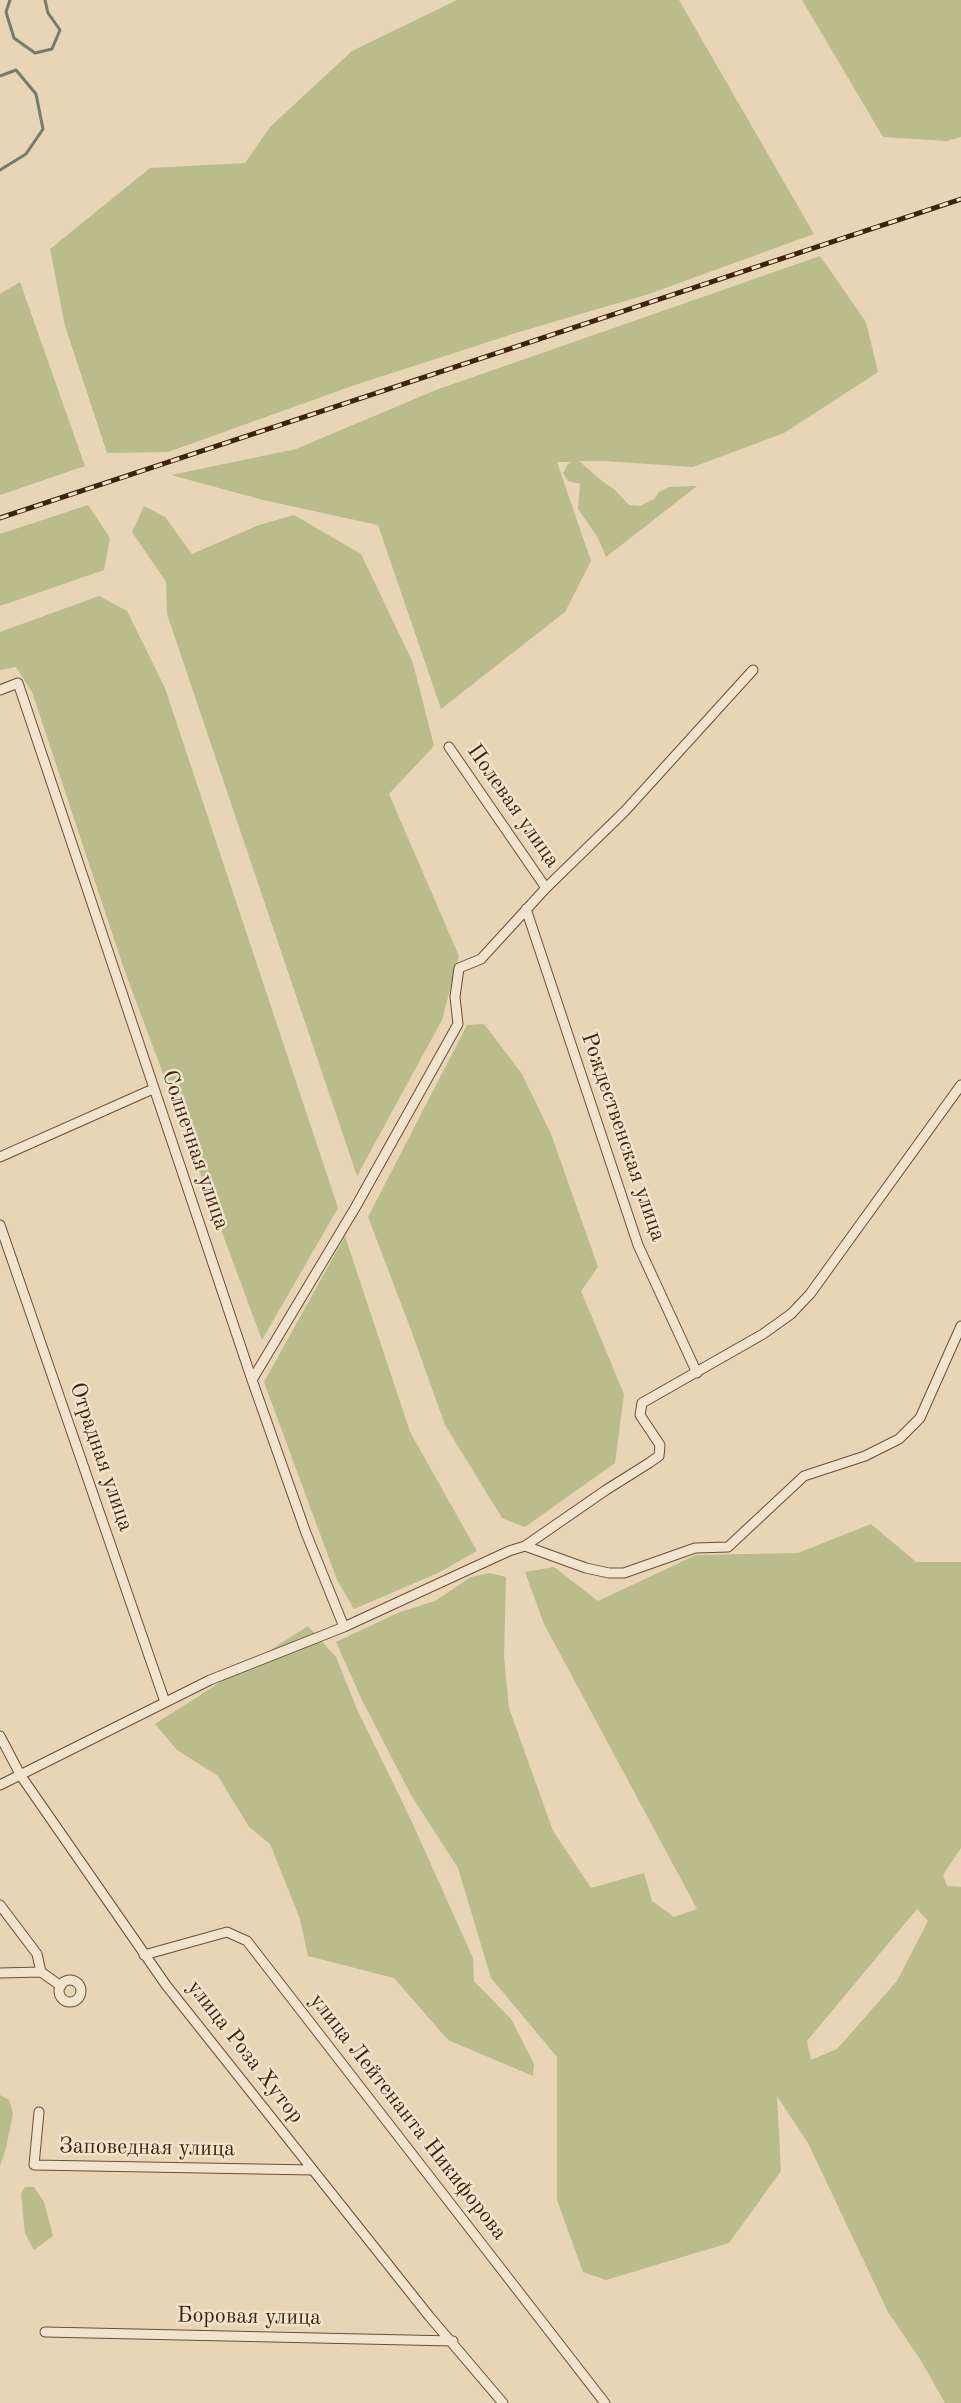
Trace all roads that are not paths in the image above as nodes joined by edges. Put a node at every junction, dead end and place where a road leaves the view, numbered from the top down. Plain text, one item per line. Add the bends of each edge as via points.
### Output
1 (753, 670) dead end
2 (0, 690) edge
3 (449, 747) dead end
4 (546, 888) junction
5 (526, 909) junction
6 (961, 1085) edge
7 (153, 1089) junction
8 (0, 1157) edge
9 (0, 1225) edge
10 (961, 1326) edge
11 (697, 1373) junction
12 (252, 1380) junction
13 (525, 1546) junction
14 (344, 1627) junction
15 (165, 1702) junction
16 (0, 1736) edge
17 (21, 1776) junction
18 (0, 1785) edge
19 (0, 1905) edge
20 (144, 1955) junction
21 (40, 1972) junction
22 (0, 1973) edge
23 (61, 1986) dead end
24 (39, 2112) dead end
25 (313, 2170) junction
26 (45, 2332) dead end
27 (453, 2342) junction
28 (503, 2403) edge
29 (605, 2403) edge

1 - 4 street via 625,811
2 - 7 street, Солнечная улица via 18,683
3 - 4 street, Полевая улица
4 - 5 street
5 - 11 street, Рождественская улица via 638,1245
5 - 12 street via 481,959 459,968 455,997 458,1024 355,1208
6 - 11 street via 810,1294 763,1334
7 - 8 street
7 - 12 street, Солнечная улица
9 - 15 street, Отрадная улица
10 - 13 street via 920,1418 899,1439 865,1456 804,1476 734,1543 722,1548 695,1548 624,1573 586,1568
11 - 13 street via 642,1403 639,1415 660,1444 659,1456
12 - 14 street, Солнечная улица
13 - 14 street
14 - 15 street
15 - 17 street
16 - 17 street, улица Роза Хутор
17 - 18 street
17 - 20 street, улица Роза Хутор
19 - 21 street via 37,1954
20 - 25 street, улица Роза Хутор
20 - 29 street, улица Лейтенанта Никифорова via 227,1932 247,1941
21 - 22 street
21 - 23 street
24 - 25 street, Заповедная улица via 34,2165
25 - 27 street, улица Роза Хутор
26 - 27 street, Боровая улица
27 - 28 street, улица Роза Хутор

